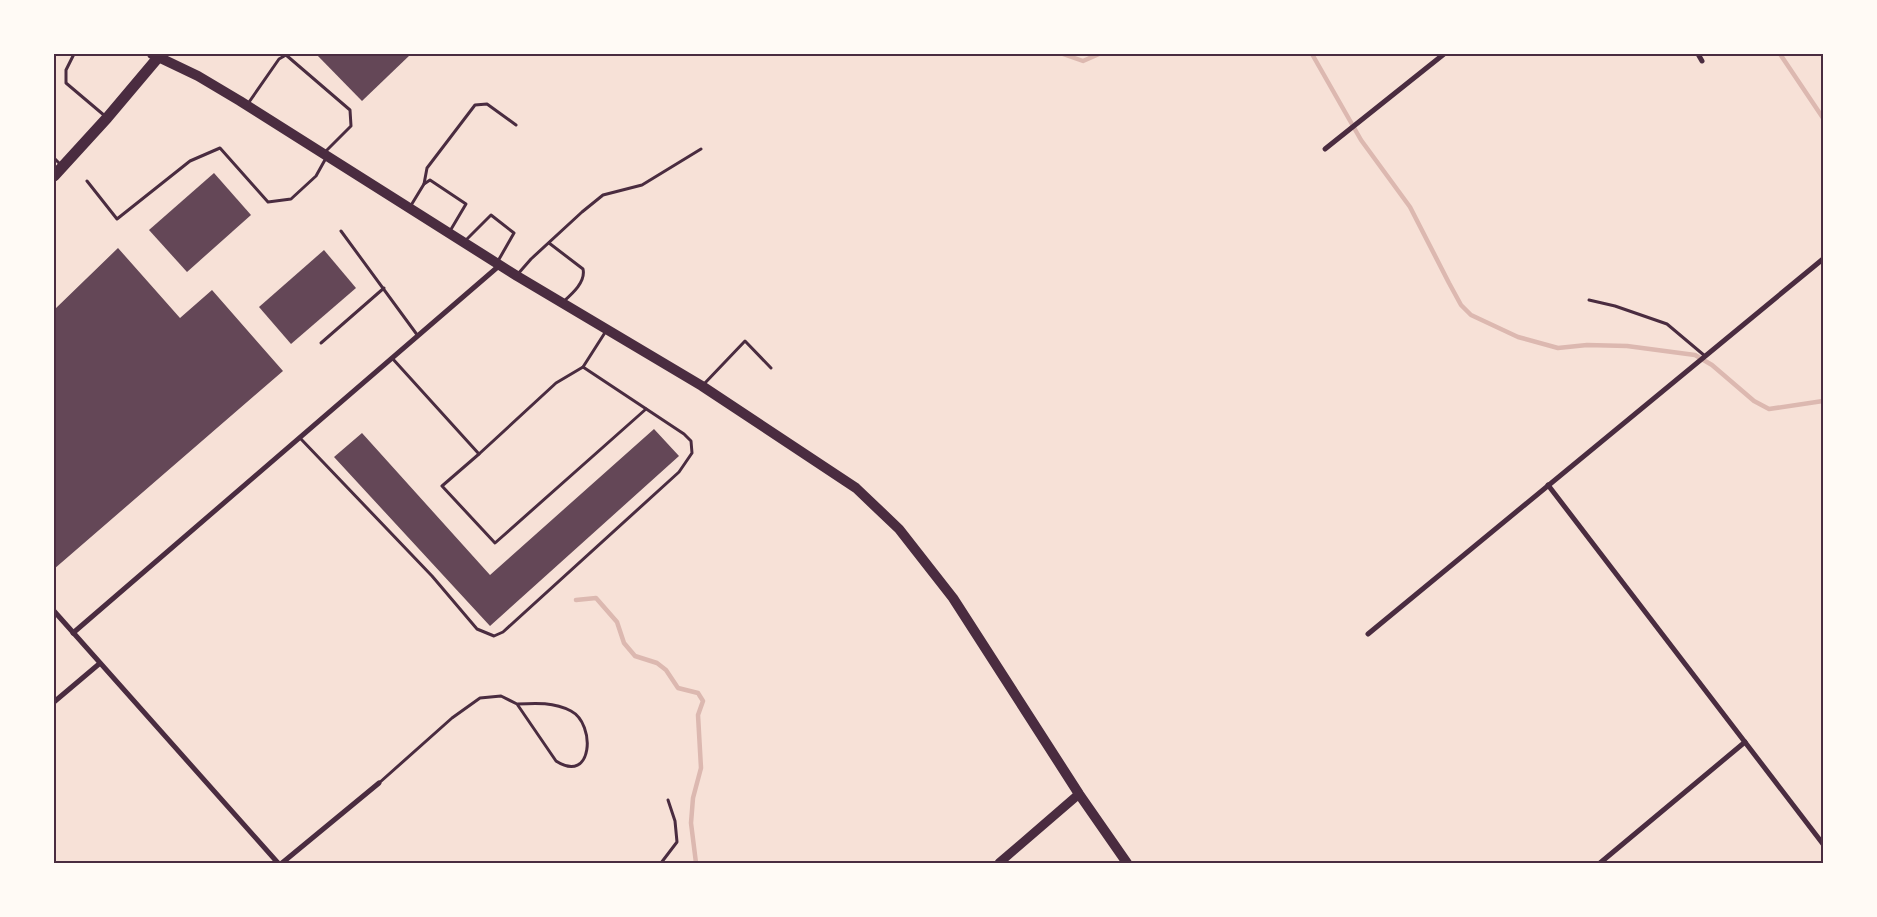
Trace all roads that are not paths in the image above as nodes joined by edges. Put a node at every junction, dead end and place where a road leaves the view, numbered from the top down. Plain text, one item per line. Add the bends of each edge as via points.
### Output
1 (74, 54) edge
2 (286, 54) edge
3 (1444, 54) edge
4 (1698, 54) edge
5 (157, 55) edge
6 (1702, 61) dead end
7 (247, 105) junction
8 (107, 118) junction
9 (516, 125) dead end
10 (702, 149) dead end
11 (1325, 149) dead end
12 (324, 156) junction
13 (58, 162) edge
14 (54, 176) edge
15 (87, 181) dead end
16 (424, 184) junction
17 (410, 207) junction
18 (341, 231) dead end
19 (450, 232) junction
20 (465, 242) junction
21 (549, 242) junction
22 (1823, 259) edge
23 (498, 264) junction
24 (517, 276) junction
25 (384, 288) junction
26 (1589, 300) dead end
27 (562, 302) junction
28 (607, 330) junction
29 (418, 336) junction
30 (320, 343) dead end
31 (1705, 356) junction
32 (392, 358) junction
33 (583, 367) junction
34 (771, 368) dead end
35 (702, 386) junction
36 (646, 409) junction
37 (300, 438) junction
38 (479, 454) junction
39 (1548, 486) junction
40 (54, 611) edge
41 (73, 633) junction
42 (1368, 634) dead end
43 (99, 664) junction
44 (54, 702) edge
45 (517, 704) junction
46 (1745, 742) junction
47 (379, 783) joint
48 (1079, 794) junction
49 (668, 800) dead end
50 (1823, 844) edge
51 (280, 863) edge
52 (661, 863) edge
53 (999, 863) edge
54 (1127, 863) edge
55 (1600, 863) edge

1 - 8 lane via 66,70 66,83
2 - 7 lane via 279,59
2 - 12 lane via 350,110 351,126
3 - 11 street
4 - 6 street
5 - 7 main road
5 - 8 main road
7 - 12 main road
8 - 13 main road
9 - 16 lane via 487,104 475,105 428,168
10 - 21 lane via 642,185 603,195
12 - 15 lane via 316,176 291,199 268,202 220,148 190,161 118,219
12 - 17 main road
13 - 14 main road
16 - 17 lane
16 - 19 lane via 430,180 466,204
17 - 19 main road
18 - 25 lane
19 - 20 main road
20 - 23 main road
20 - 23 lane via 491,215 514,233
21 - 24 lane
21 - 27 lane via 583,269 580,283
22 - 31 street
23 - 24 main road
23 - 29 street
24 - 27 main road
25 - 29 lane
25 - 30 lane
26 - 31 lane via 1667,324
27 - 28 main road
28 - 33 lane
28 - 35 main road
29 - 32 street
31 - 39 street
32 - 37 street
32 - 38 lane
33 - 36 lane
33 - 38 lane via 556,383
34 - 35 lane via 745,341
35 - 48 main road via 856,488 899,529 953,598
36 - 37 lane via 691,441 692,453 687,462 503,632 494,636 477,630
36 - 38 lane via 495,542 442,486
37 - 41 street
39 - 42 street
39 - 46 street
40 - 41 street
41 - 43 street
43 - 44 street
43 - 51 street
45 - 45 lane via 556,761 565,766 576,766 585,759 589,742 573,712 549,703
45 - 47 lane via 501,696 480,698 452,718
46 - 50 street
46 - 55 street
47 - 51 street
48 - 53 street
48 - 54 main road
49 - 52 lane via 677,842

